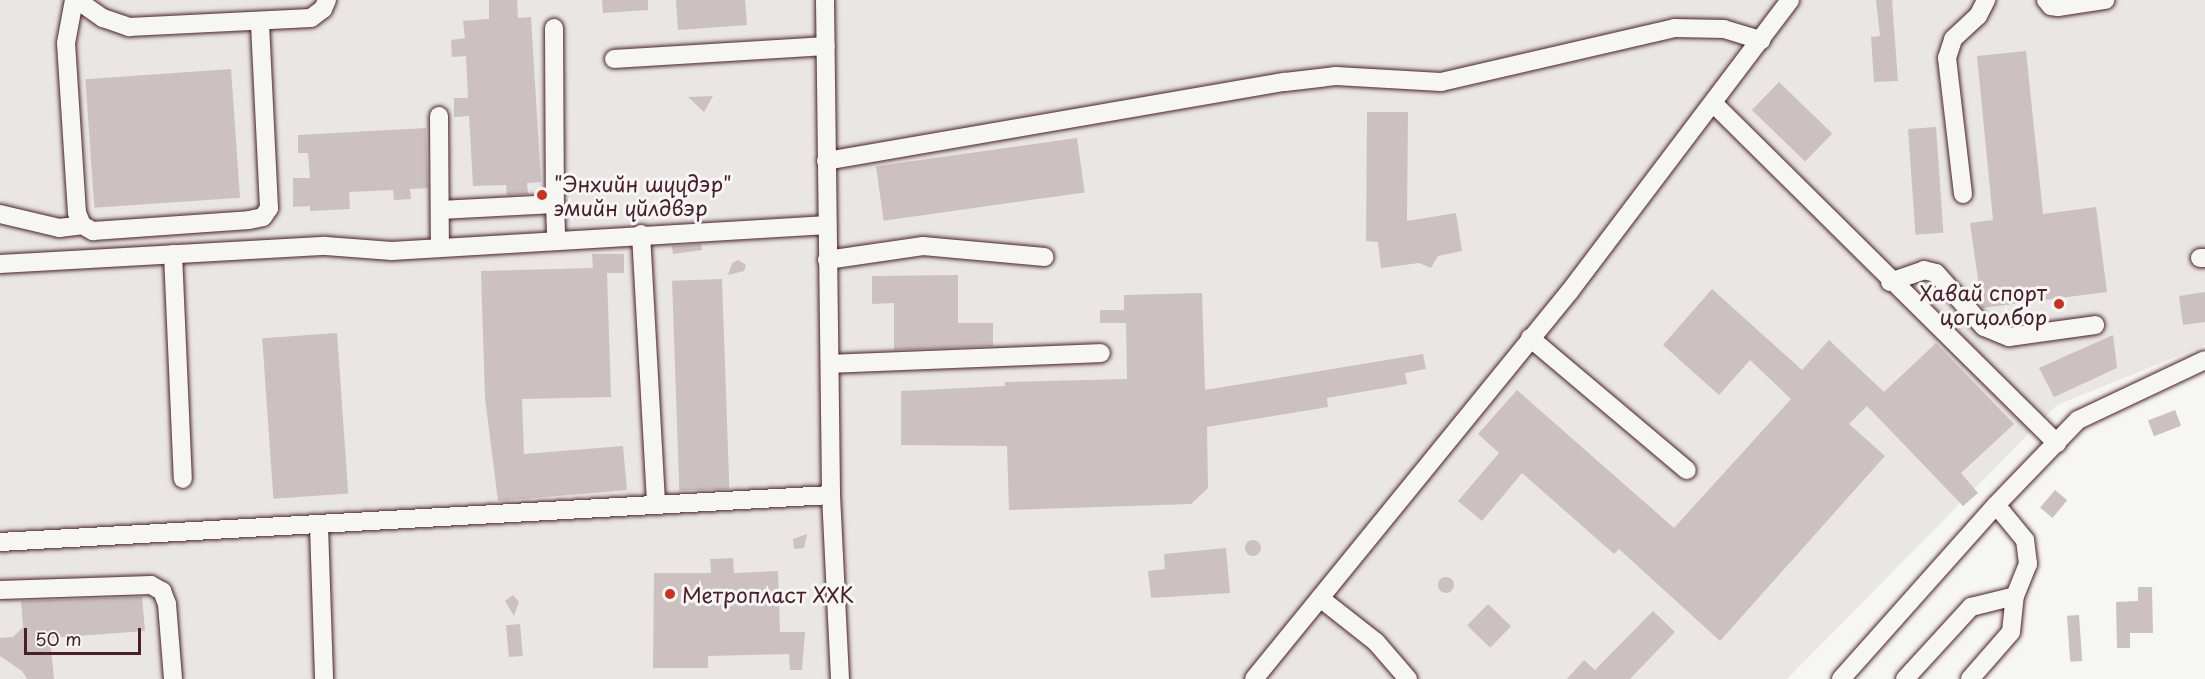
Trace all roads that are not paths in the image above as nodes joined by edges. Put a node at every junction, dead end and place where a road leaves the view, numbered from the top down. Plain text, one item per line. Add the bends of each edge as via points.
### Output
1 (76, 0) edge
2 (327, 0) edge
3 (825, 0) edge
4 (1790, 0) edge
5 (1986, 0) edge
6 (2046, 0) edge
7 (2105, 0) edge
8 (260, 21) junction
9 (554, 28) dead end
10 (1761, 40) junction
11 (826, 46) junction
12 (614, 59) dead end
13 (1713, 103) junction
14 (439, 116) dead end
15 (826, 161) junction
16 (1963, 194) dead end
17 (555, 204) junction
18 (440, 210) junction
19 (0, 214) edge
20 (82, 225) junction
21 (826, 225) junction
22 (641, 234) junction
23 (556, 239) junction
24 (440, 246) junction
25 (173, 254) junction
26 (1046, 256) dead end
27 (827, 260) junction
28 (0, 264) edge
29 (1890, 282) junction
30 (2095, 325) dead end
31 (1530, 338) junction
32 (1101, 353) dead end
33 (830, 364) junction
34 (2204, 364) edge
35 (2057, 444) junction
36 (1687, 470) dead end
37 (183, 479) dead end
38 (831, 495) junction
39 (656, 504) junction
40 (1996, 505) junction
41 (319, 526) junction
42 (0, 542) edge
43 (0, 590) edge
44 (2015, 596) junction
45 (1320, 598) junction
46 (173, 679) edge
47 (324, 679) edge
48 (840, 679) edge
49 (1254, 679) edge
50 (1408, 679) edge
51 (1841, 679) edge
52 (1905, 679) edge
53 (1971, 679) edge

1 - 8 street via 103,18 129,27
1 - 20 street via 66,43 77,213
2 - 8 street via 311,18
3 - 11 street
4 - 10 street
5 - 16 street via 1978,16 1953,39 1947,58
6 - 7 street via 2058,7
8 - 20 street via 269,208 263,216 93,231
9 - 17 street
10 - 13 street
10 - 15 street via 1724,29 1674,28 1441,82 1336,76 1285,82
11 - 12 street
11 - 15 street
13 - 29 street
13 - 31 street
14 - 18 street
15 - 21 street
17 - 18 street
17 - 23 street
18 - 24 street
19 - 20 street via 58,228
21 - 22 street
21 - 27 street
22 - 23 street
22 - 39 street
23 - 24 street
24 - 25 street via 392,251 326,246
25 - 28 street
25 - 37 street
26 - 27 street via 923,246
27 - 33 street
29 - 30 street via 1924,270 1936,273 1984,327 2009,338
29 - 35 street via 1974,359
31 - 36 street
31 - 45 street
32 - 33 street
33 - 38 street
34 - 35 street via 2078,420
35 - 40 street
38 - 39 street
38 - 48 street
39 - 41 street
40 - 44 street via 2025,540 2028,564
40 - 51 street
41 - 42 street
41 - 47 street
43 - 46 street via 152,585 162,591 168,604
44 - 52 street via 1971,607
44 - 53 street via 2011,632
45 - 49 street
45 - 50 street via 1376,642

